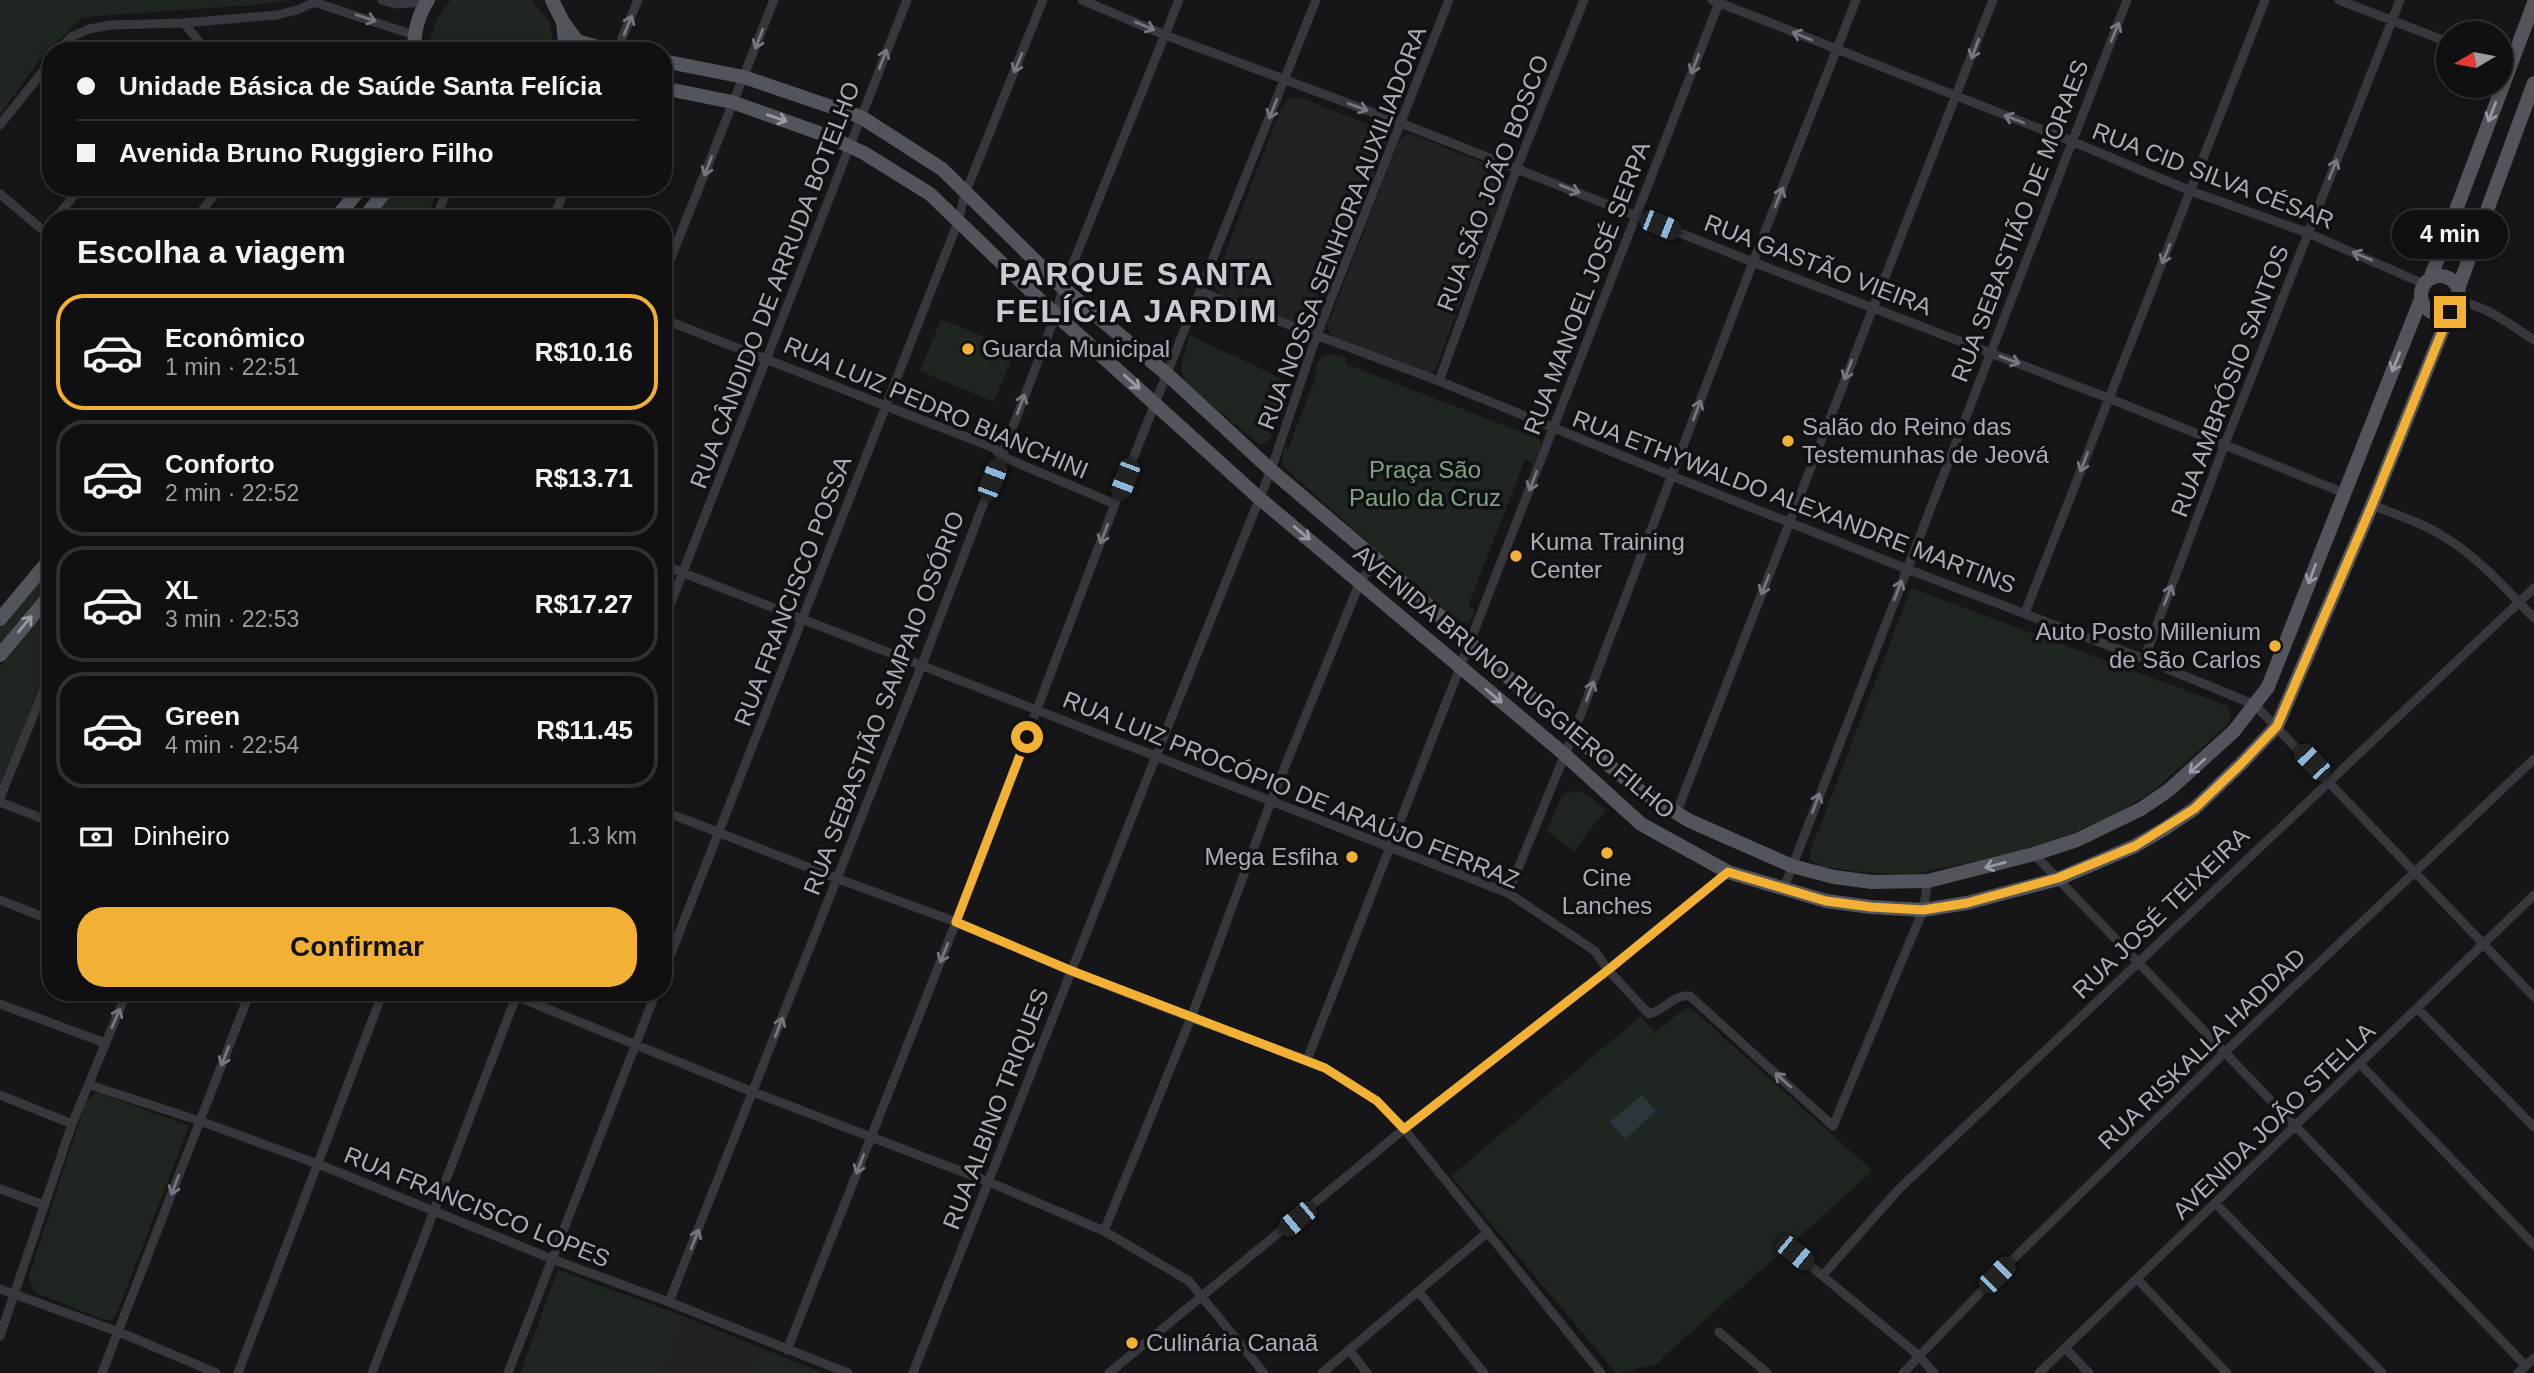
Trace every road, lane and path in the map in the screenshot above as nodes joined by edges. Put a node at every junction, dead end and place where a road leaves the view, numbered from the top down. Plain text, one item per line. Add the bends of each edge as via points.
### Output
1 (382, 0) edge
2 (552, 0) edge
3 (638, 0) edge
4 (774, 0) edge
5 (907, 0) edge
6 (1043, 0) edge
7 (1082, 0) edge
8 (1179, 0) edge
9 (1316, 0) edge
10 (1449, 0) edge
11 (1584, 0) edge
12 (1856, 0) edge
13 (1993, 0) edge
14 (2127, 0) edge
15 (2265, 0) edge
16 (2339, 0) edge
17 (2400, 0) edge
18 (318, 1) edge
19 (427, 1) edge
20 (1717, 1) edge
21 (2534, 3) edge
22 (2392, 20) junction
23 (563, 22) junction
24 (184, 23) junction
25 (414, 35) junction
26 (1166, 35) junction
27 (2436, 37) edge
28 (67, 42) edge
29 (196, 42) edge
30 (414, 42) edge
31 (565, 42) edge
32 (580, 42) edge
33 (622, 42) edge
34 (2513, 46) edge
35 (1837, 50) junction
36 (672, 63) edge
37 (42, 72) edge
38 (744, 77) junction
39 (1284, 80) junction
40 (2534, 83) edge
41 (672, 91) edge
42 (1955, 97) junction
43 (2492, 98) edge
44 (732, 102) junction
45 (861, 117) junction
46 (1401, 123) junction
47 (0, 125) edge
48 (2071, 141) junction
49 (850, 146) junction
50 (1517, 168) junction
51 (2191, 191) junction
52 (0, 194) edge
53 (965, 194) junction
54 (74, 196) edge
55 (214, 196) edge
56 (354, 196) edge
57 (382, 196) edge
58 (62, 210) edge
59 (202, 210) edge
60 (343, 210) edge
61 (370, 210) edge
62 (1637, 216) junction
63 (958, 222) junction
64 (42, 226) edge
65 (2308, 233) junction
66 (672, 255) edge
67 (1753, 262) junction
68 (2427, 281) junction
69 (1063, 288) junction
70 (1201, 292) junction
71 (2421, 299) junction
72 (2455, 301) junction
73 (1872, 306) junction
74 (1056, 314) junction
75 (672, 322) edge
76 (1317, 337) junction
77 (2534, 341) edge
78 (1989, 352) junction
79 (767, 358) junction
80 (1168, 375) junction
81 (1439, 381) junction
82 (2108, 398) junction
83 (1156, 402) junction
84 (885, 406) junction
85 (1553, 428) junction
86 (2225, 444) junction
87 (1001, 456) junction
88 (1272, 470) junction
89 (1672, 476) junction
90 (2344, 493) junction
91 (1259, 498) junction
92 (1115, 504) junction
93 (2372, 505) junction
94 (1790, 522) junction
95 (1376, 559) junction
96 (42, 567) edge
97 (672, 569) edge
98 (1907, 569) junction
99 (683, 573) junction
100 (1360, 582) junction
101 (2534, 588) edge
102 (672, 600) edge
103 (2519, 602) junction
104 (5, 603) edge
105 (42, 604) edge
106 (2025, 613) junction
107 (803, 618) junction
108 (2534, 618) edge
109 (0, 619) edge
110 (1470, 643) junction
111 (0, 655) edge
112 (2144, 659) junction
113 (921, 667) junction
114 (1461, 667) junction
115 (42, 695) edge
116 (2255, 705) junction
117 (1037, 711) junction
118 (2277, 726) junction
119 (1573, 735) junction
120 (1564, 754) junction
121 (1156, 756) junction
122 (2534, 759) edge
123 (2329, 780) junction
124 (0, 800) edge
125 (1271, 801) junction
126 (672, 814) edge
127 (1676, 814) junction
128 (42, 818) edge
129 (719, 832) junction
130 (1391, 849) junction
131 (2034, 854) junction
132 (1792, 866) junction
133 (2416, 871) junction
134 (1728, 872) junction
135 (836, 878) junction
136 (2058, 878) junction
137 (1928, 881) junction
138 (1784, 888) junction
139 (1508, 893) junction
140 (2534, 895) edge
141 (0, 900) edge
142 (1923, 910) junction
143 (42, 916) edge
144 (956, 922) junction
145 (2483, 944) junction
146 (672, 951) edge
147 (2137, 961) junction
148 (1608, 970) junction
149 (1072, 971) junction
150 (2534, 997) edge
151 (123, 1001) edge
152 (247, 1001) edge
153 (380, 1001) edge
154 (513, 1001) edge
155 (532, 1001) edge
156 (652, 1001) edge
157 (0, 1004) edge
158 (2418, 1009) junction
159 (1191, 1018) junction
160 (105, 1043) junction
161 (635, 1045) junction
162 (2225, 1052) junction
163 (1307, 1060) junction
164 (2360, 1064) junction
165 (90, 1085) junction
166 (753, 1092) junction
167 (0, 1095) edge
168 (200, 1121) junction
169 (72, 1124) junction
170 (2294, 1125) junction
171 (2534, 1127) edge
172 (1404, 1129) junction
173 (871, 1135) junction
174 (318, 1164) junction
175 (989, 1182) junction
176 (0, 1189) edge
177 (2215, 1203) junction
178 (44, 1205) junction
179 (434, 1213) junction
180 (1104, 1231) junction
181 (1488, 1232) junction
182 (2534, 1245) edge
183 (1795, 1253) dead end
184 (552, 1259) junction
185 (1823, 1275) junction
186 (2138, 1280) junction
187 (0, 1289) edge
188 (1419, 1292) junction
189 (14, 1295) junction
190 (1203, 1297) junction
191 (670, 1302) junction
192 (120, 1332) junction
193 (1719, 1332) dead end
194 (0, 1336) edge
195 (2065, 1348) junction
196 (787, 1350) junction
197 (1350, 1351) junction
198 (1918, 1355) junction
199 (2534, 1358) edge
200 (2526, 1366) junction
201 (102, 1373) edge
202 (216, 1373) edge
203 (238, 1373) edge
204 (372, 1373) edge
205 (508, 1373) edge
206 (848, 1373) edge
207 (914, 1373) edge
208 (1109, 1373) edge
209 (1264, 1373) edge
210 (1322, 1373) edge
211 (1367, 1373) edge
212 (1484, 1373) edge
213 (1601, 1373) edge
214 (1767, 1373) edge
215 (1903, 1373) edge
216 (1934, 1373) edge
217 (2039, 1373) edge
218 (2089, 1373) edge
219 (2227, 1373) edge
220 (2382, 1373) edge
221 (2518, 1373) edge

1 - 19 street via 396,4
2 - 23 main road
33 -> 3 street
4 -> 38 street
45 -> 5 street, RUA CÂNDIDO DE ARRUDA BOTELHO
6 -> 53 street, RUA FRANCISCO POSSA
7 -> 26 street, RUA GASTÃO VIEIRA
8 - 26 street, RUA SEBASTIÃO SAMPAIO OSÓRIO
9 - 39 street
10 - 46 street, RUA NOSSA SENHORA AUXILIADORA
11 - 50 street, RUA SÃO JOÃO BOSCO
12 - 35 street
13 -> 42 street
48 -> 14 street, RUA SEBASTIÃO DE MORAES
15 - 51 street
16 - 22 street
17 - 22 street, RUA AMBRÓSIO SANTOS
18 - 24 street via 276,15
18 -> 25 street
19 - 25 main road
35 -> 20 street, RUA CID SILVA CÉSAR
20 -> 62 street, RUA MANOEL JOSÉ SERPA
21 - 34 main road, AVENIDA BRUNO RUGGIERO FILHO
22 - 27 street
65 -> 22 street, RUA AMBRÓSIO SANTOS
23 - 31 main road
23 - 32 main road
24 - 28 street via 110,24
24 - 29 street
25 - 30 main road
26 - 39 street, RUA GASTÃO VIEIRA
26 - 69 street, RUA SEBASTIÃO SAMPAIO OSÓRIO
35 - 42 street, RUA CID SILVA CÉSAR
67 -> 35 street
36 - 38 main road, AVENIDA BRUNO RUGGIERO FILHO
37 - 47 street
38 - 44 street
38 - 45 main road, AVENIDA BRUNO RUGGIERO FILHO
39 -> 46 street, RUA GASTÃO VIEIRA
39 -> 70 street
40 - 72 main road, AVENIDA BRUNO RUGGIERO FILHO
41 - 44 main road, AVENIDA BRUNO RUGGIERO FILHO
48 -> 42 street, RUA CID SILVA CÉSAR
42 - 73 street
43 -> 68 main road, AVENIDA BRUNO RUGGIERO FILHO
44 -> 49 main road, AVENIDA BRUNO RUGGIERO FILHO
44 -> 66 street
45 - 49 street, RUA CÂNDIDO DE ARRUDA BOTELHO
45 - 53 main road, AVENIDA BRUNO RUGGIERO FILHO via 942,169
46 - 50 street, RUA GASTÃO VIEIRA
46 - 76 street, RUA NOSSA SENHORA AUXILIADORA
48 - 51 street, RUA CID SILVA CÉSAR
48 - 78 street, RUA SEBASTIÃO DE MORAES
49 - 63 main road, AVENIDA BRUNO RUGGIERO FILHO via 930,194
49 - 79 street, RUA CÂNDIDO DE ARRUDA BOTELHO
50 -> 62 street, RUA GASTÃO VIEIRA
50 - 81 street, RUA SÃO JOÃO BOSCO
51 - 65 street, RUA CID SILVA CÉSAR
51 -> 82 street
52 - 64 street
53 - 63 street, RUA FRANCISCO POSSA
53 - 69 main road, AVENIDA BRUNO RUGGIERO FILHO
54 - 58 street
55 - 59 street
56 - 60 main road
57 - 61 main road
62 - 67 street, RUA GASTÃO VIEIRA
62 - 85 street, RUA MANOEL JOSÉ SERPA
63 - 74 main road, AVENIDA BRUNO RUGGIERO FILHO
63 - 84 street, RUA FRANCISCO POSSA
68 -> 65 street, RUA CID SILVA CÉSAR
65 - 86 street, RUA AMBRÓSIO SANTOS
67 - 73 street, RUA GASTÃO VIEIRA
89 -> 67 street
68 - 71 main road, AVENIDA BRUNO RUGGIERO FILHO
68 - 72 main road via 2446,276
69 - 74 street, RUA SEBASTIÃO SAMPAIO OSÓRIO
69 - 80 main road, AVENIDA BRUNO RUGGIERO FILHO
70 - 76 street, RUA ETHYWALDO ALEXANDRE MARTINS
70 - 80 street
71 - 72 main road via 2427,310 2444,314
71 -> 90 main road, AVENIDA BRUNO RUGGIERO FILHO
72 - 77 street via 2468,302
72 - 93 main road, AVENIDA BRUNO RUGGIERO FILHO
73 - 78 street, RUA GASTÃO VIEIRA
73 -> 94 street
74 -> 83 main road, AVENIDA BRUNO RUGGIERO FILHO
87 -> 74 street, RUA SEBASTIÃO SAMPAIO OSÓRIO
75 - 79 street, RUA LUIZ PEDRO BIANCHINI
76 - 81 street, RUA ETHYWALDO ALEXANDRE MARTINS
76 - 88 street, RUA NOSSA SENHORA AUXILIADORA
78 -> 82 street, RUA GASTÃO VIEIRA
78 - 98 street, RUA SEBASTIÃO DE MORAES
79 - 84 street, RUA LUIZ PEDRO BIANCHINI
79 - 99 street, RUA CÂNDIDO DE ARRUDA BOTELHO
80 - 83 street
80 - 88 main road, AVENIDA BRUNO RUGGIERO FILHO
81 - 85 street, RUA ETHYWALDO ALEXANDRE MARTINS
82 - 86 street, RUA GASTÃO VIEIRA
82 -> 106 street
83 - 91 main road, AVENIDA BRUNO RUGGIERO FILHO
83 - 92 street
84 - 87 street, RUA LUIZ PEDRO BIANCHINI via 993,448
84 - 107 street, RUA FRANCISCO POSSA
85 - 89 street, RUA ETHYWALDO ALEXANDRE MARTINS
85 -> 110 street, RUA MANOEL JOSÉ SERPA
86 - 90 street, RUA GASTÃO VIEIRA
112 -> 86 street, RUA AMBRÓSIO SANTOS
87 - 92 street, RUA LUIZ PEDRO BIANCHINI
87 - 113 street, RUA SEBASTIÃO SAMPAIO OSÓRIO
88 - 91 street, RUA ALBINO TRIQUES
88 - 95 main road, AVENIDA BRUNO RUGGIERO FILHO
89 - 94 street, RUA ETHYWALDO ALEXANDRE MARTINS
119 -> 89 street
90 -> 116 main road, AVENIDA BRUNO RUGGIERO FILHO via 2268,687
91 -> 100 main road, AVENIDA BRUNO RUGGIERO FILHO
91 - 121 street, RUA ALBINO TRIQUES
92 -> 117 street
93 - 103 street via 2465,550
93 - 118 main road, AVENIDA BRUNO RUGGIERO FILHO
94 - 98 street, RUA ETHYWALDO ALEXANDRE MARTINS
94 -> 127 street
95 - 100 street
95 - 110 main road, AVENIDA BRUNO RUGGIERO FILHO
96 - 104 main road
97 - 99 street, RUA LUIZ PROCÓPIO DE ARAÚJO FERRAZ
98 - 106 street, RUA ETHYWALDO ALEXANDRE MARTINS
132 -> 98 street, RUA SEBASTIÃO DE MORAES
99 - 102 street, RUA CÂNDIDO DE ARRUDA BOTELHO
99 - 107 street, RUA LUIZ PROCÓPIO DE ARAÚJO FERRAZ
100 - 114 main road, AVENIDA BRUNO RUGGIERO FILHO
100 - 125 street
101 - 103 street, RUA JOSÉ TEIXEIRA
103 - 108 street
103 - 123 street, RUA JOSÉ TEIXEIRA
104 - 109 main road
111 -> 105 main road
106 - 112 street, RUA ETHYWALDO ALEXANDRE MARTINS
107 - 113 street, RUA LUIZ PROCÓPIO DE ARAÚJO FERRAZ
107 - 129 street, RUA FRANCISCO POSSA
110 - 114 street, RUA MANOEL JOSÉ SERPA
110 - 119 main road, AVENIDA BRUNO RUGGIERO FILHO
112 - 116 street, RUA ETHYWALDO ALEXANDRE MARTINS
113 - 117 street, RUA LUIZ PROCÓPIO DE ARAÚJO FERRAZ
113 - 135 street, RUA SEBASTIÃO SAMPAIO OSÓRIO
114 -> 120 main road, AVENIDA BRUNO RUGGIERO FILHO
114 - 130 street, RUA MANOEL JOSÉ SERPA
115 - 124 street
116 - 118 street
116 -> 131 main road, AVENIDA BRUNO RUGGIERO FILHO via 2234,731 2169,790 2118,821
117 - 121 street, RUA LUIZ PROCÓPIO DE ARAÚJO FERRAZ
117 - 144 street
118 - 123 street
118 - 136 main road, AVENIDA BRUNO RUGGIERO FILHO via 2194,809 2135,846
119 - 120 street
119 - 127 main road, AVENIDA BRUNO RUGGIERO FILHO via 1640,791
120 - 134 main road, AVENIDA BRUNO RUGGIERO FILHO via 1641,824
120 - 139 street
121 - 125 street, RUA LUIZ PROCÓPIO DE ARAÚJO FERRAZ
121 - 149 street, RUA ALBINO TRIQUES
122 - 133 street, RUA RISKALLA HADDAD
123 - 133 street
123 - 147 street, RUA JOSÉ TEIXEIRA
124 - 128 street
125 - 130 street, RUA LUIZ PROCÓPIO DE ARAÚJO FERRAZ
125 - 159 street
126 - 129 street
127 - 132 main road, AVENIDA BRUNO RUGGIERO FILHO
129 - 135 street
129 - 146 street, RUA FRANCISCO POSSA
130 - 139 street, RUA LUIZ PROCÓPIO DE ARAÚJO FERRAZ
130 - 163 street, RUA MANOEL JOSÉ SERPA
131 - 136 street
131 -> 137 main road, AVENIDA BRUNO RUGGIERO FILHO
132 - 137 main road, AVENIDA BRUNO RUGGIERO FILHO via 1872,882
132 - 138 street, RUA SEBASTIÃO DE MORAES
133 - 145 street
133 - 162 street, RUA RISKALLA HADDAD
134 - 138 main road, AVENIDA BRUNO RUGGIERO FILHO
134 - 148 street
135 - 144 street
166 -> 135 street, RUA SEBASTIÃO SAMPAIO OSÓRIO
136 - 142 main road, AVENIDA BRUNO RUGGIERO FILHO
136 - 147 street
137 - 142 street
138 - 142 main road, AVENIDA BRUNO RUGGIERO FILHO via 1837,902
139 - 148 street, RUA LUIZ PROCÓPIO DE ARAÚJO FERRAZ via 1586,944
140 - 145 street, AVENIDA JOÃO STELLA
141 - 143 street
142 -> 148 street, RUA LUIZ PROCÓPIO DE ARAÚJO FERRAZ via 1833,1126 1690,996 1682,995 1649,1014
144 - 149 street
144 -> 173 street
145 - 150 street
145 - 158 street, AVENIDA JOÃO STELLA
147 - 162 street
147 - 185 street, RUA JOSÉ TEIXEIRA via 1898,1190
148 - 172 street
149 - 159 street
149 - 175 street, RUA ALBINO TRIQUES
160 -> 151 street
152 -> 168 street
153 - 174 street
154 - 179 street
155 - 161 street
156 - 161 street
157 - 160 street
158 - 164 street, AVENIDA JOÃO STELLA
158 - 171 street
159 - 163 street
159 - 180 street
160 - 165 street
161 - 166 street
161 - 184 street
162 - 170 street
162 - 198 street, RUA RISKALLA HADDAD
163 - 172 street via 1377,1101
164 - 170 street, AVENIDA JOÃO STELLA
164 - 182 street
165 - 168 street, RUA FRANCISCO LOPES
165 - 169 street
166 - 173 street
191 -> 166 street, RUA SEBASTIÃO SAMPAIO OSÓRIO
167 - 169 street
168 - 174 street, RUA FRANCISCO LOPES
168 -> 192 street
169 - 178 street
170 - 177 street, AVENIDA JOÃO STELLA
170 - 200 street
172 - 181 street
172 - 190 street
173 - 175 street
173 -> 196 street
174 - 179 street, RUA FRANCISCO LOPES
174 - 203 street
175 - 180 street
175 - 207 street, RUA ALBINO TRIQUES
176 - 178 street
177 - 186 street, AVENIDA JOÃO STELLA
177 - 220 street
178 - 189 street
179 - 184 street, RUA FRANCISCO LOPES
179 - 204 street
180 - 190 street via 1189,1281
181 - 188 street
181 - 213 street
183 - 185 street
184 - 191 street, RUA FRANCISCO LOPES
184 - 205 street
185 - 198 street
186 - 195 street, AVENIDA JOÃO STELLA
186 - 219 street
187 - 189 street
188 - 197 street
188 - 212 street
189 - 192 street
189 - 194 street
190 - 208 street
190 - 209 street
191 - 196 street, RUA FRANCISCO LOPES
192 - 201 street
192 - 202 street
193 - 214 street
195 - 217 street, AVENIDA JOÃO STELLA
195 - 218 street
196 - 206 street, RUA FRANCISCO LOPES
197 - 210 street
197 - 211 street
198 - 215 street, RUA RISKALLA HADDAD
198 - 216 street
199 - 200 street
200 - 221 street

